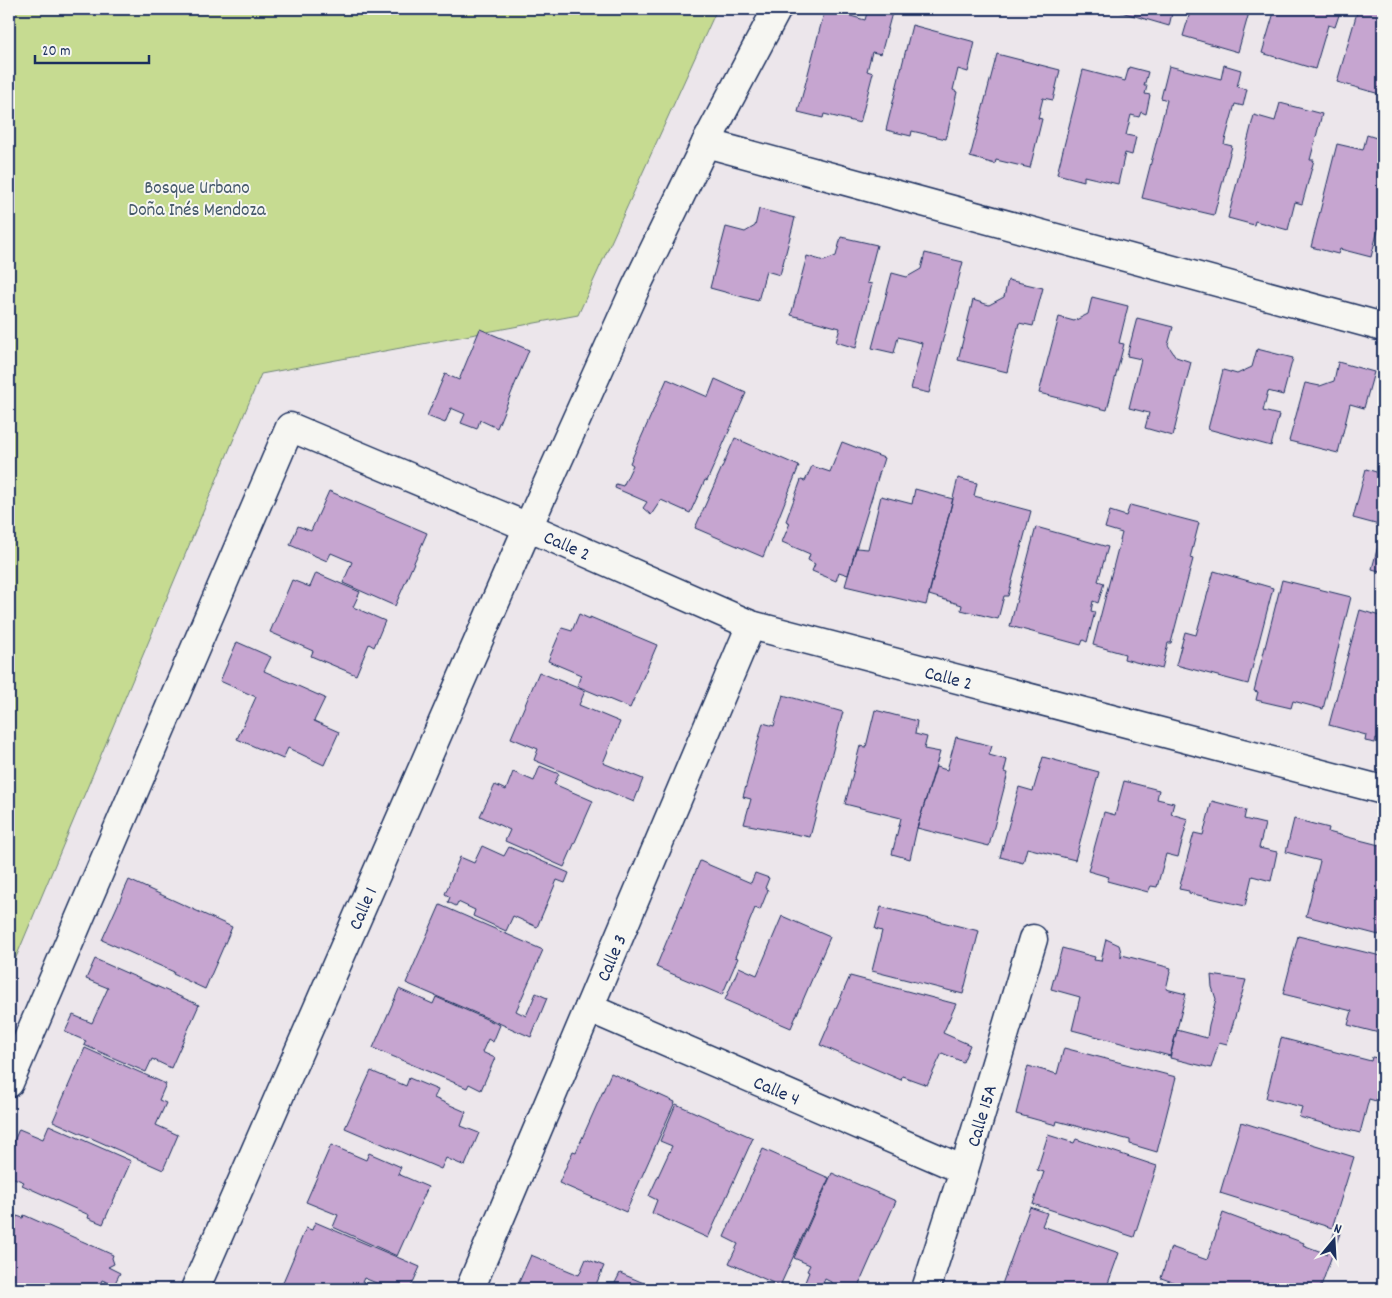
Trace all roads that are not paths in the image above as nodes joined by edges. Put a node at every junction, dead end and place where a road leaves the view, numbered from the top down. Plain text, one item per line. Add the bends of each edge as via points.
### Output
1 (777, 9) edge
2 (706, 143) junction
3 (1383, 327) edge
4 (528, 527) junction
5 (751, 625) junction
6 (1383, 790) edge
7 (1033, 939) dead end
8 (589, 1008) junction
9 (9, 1083) edge
10 (964, 1170) junction
11 (195, 1289) edge
12 (470, 1289) edge
13 (926, 1289) edge

1 - 2 street, Calle 1
2 - 3 street
2 - 4 street, Calle 1 via 636,287
4 - 5 street, Calle 2
4 - 9 street, Calle 2 via 290,426
4 - 11 street, Calle 1
5 - 6 street, Calle 2
5 - 8 street, Calle 3
7 - 10 street, Calle 15A
8 - 10 street, Calle 4
8 - 12 street, Calle 3
10 - 13 street, Calle 15A

